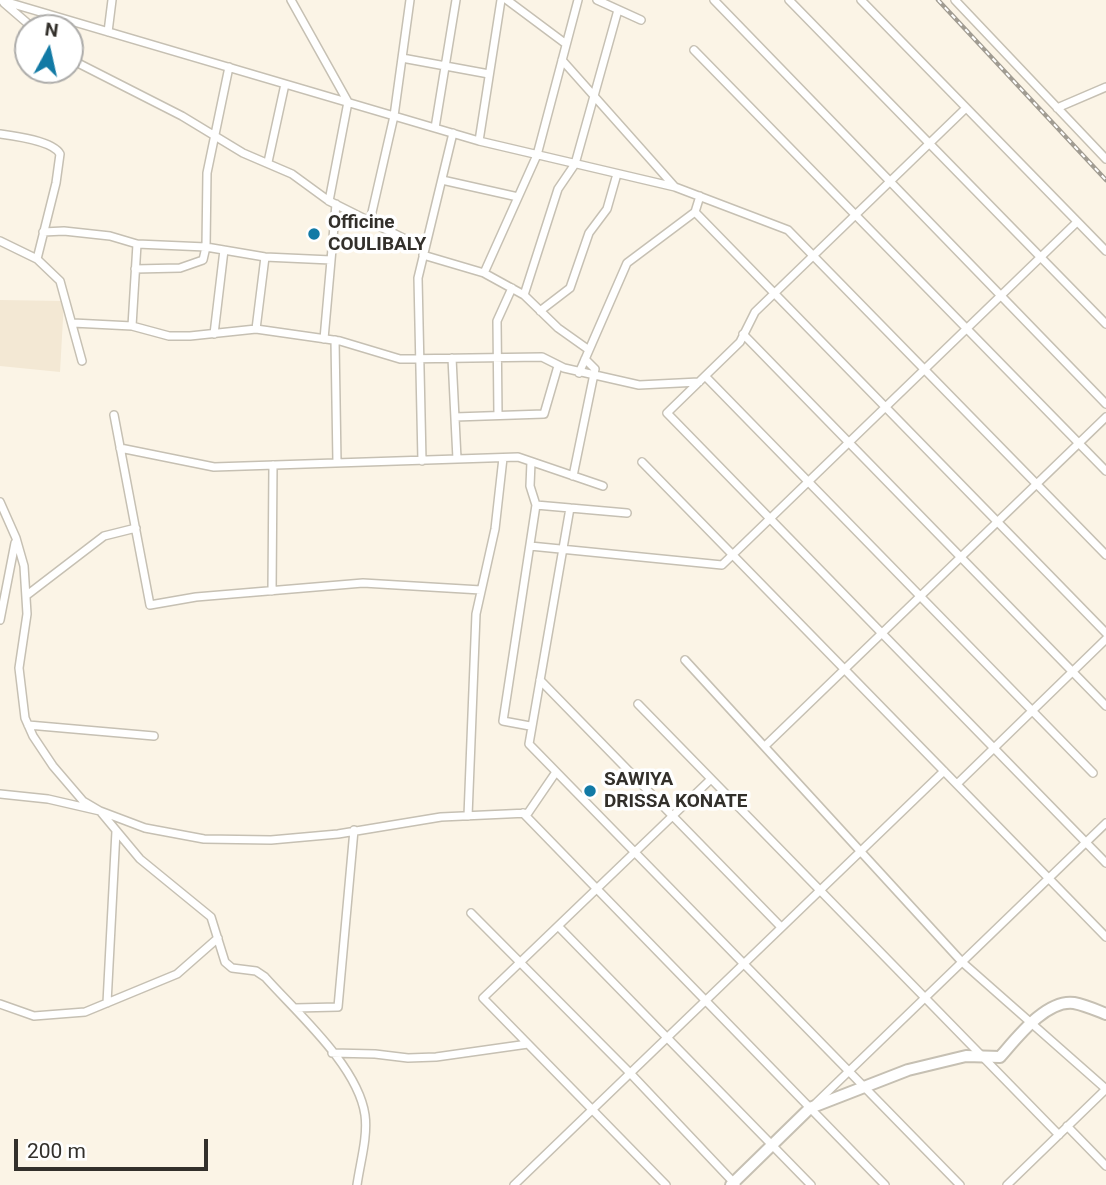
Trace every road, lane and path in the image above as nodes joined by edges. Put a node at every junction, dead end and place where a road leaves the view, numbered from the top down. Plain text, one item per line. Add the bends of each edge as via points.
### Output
1 (1, 0) edge
2 (112, 0) edge
3 (302, 0) edge
4 (410, 0) edge
5 (456, 0) edge
6 (501, 0) edge
7 (507, 0) edge
8 (578, 0) edge
9 (597, 0) edge
10 (714, 0) edge
11 (789, 0) edge
12 (861, 0) edge
13 (955, 0) edge
14 (293, 3) edge
15 (0, 7) edge
16 (618, 10) junction
17 (17, 14) edge
18 (641, 20) dead end
19 (108, 32) junction
20 (566, 44) junction
21 (694, 50) dead end
22 (402, 58) junction
23 (562, 60) junction
24 (84, 66) edge
25 (445, 66) junction
26 (229, 67) junction
27 (489, 74) junction
28 (285, 83) junction
29 (1106, 87) edge
30 (594, 96) junction
31 (348, 102) junction
32 (967, 108) junction
33 (1057, 108) junction
34 (394, 116) junction
35 (435, 128) junction
36 (453, 133) junction
37 (0, 134) edge
38 (215, 138) junction
39 (479, 141) junction
40 (930, 144) junction
41 (537, 155) junction
42 (1106, 159) edge
43 (268, 162) junction
44 (575, 164) junction
45 (617, 174) junction
46 (442, 180) junction
47 (890, 182) junction
48 (675, 187) junction
49 (700, 196) junction
50 (518, 197) junction
51 (332, 202) junction
52 (695, 212) junction
53 (856, 215) junction
54 (370, 222) junction
55 (1077, 222) junction
56 (43, 232) junction
57 (0, 242) edge
58 (137, 244) junction
59 (206, 247) junction
60 (224, 250) junction
61 (1106, 251) edge
62 (424, 252) junction
63 (813, 256) junction
64 (265, 257) junction
65 (1041, 257) junction
66 (37, 259) junction
67 (331, 260) junction
68 (135, 269) junction
69 (484, 273) junction
70 (512, 288) junction
71 (774, 293) junction
72 (523, 295) junction
73 (1001, 296) junction
74 (540, 311) junction
75 (73, 323) junction
76 (1106, 324) edge
77 (132, 326) junction
78 (256, 329) junction
79 (967, 329) junction
80 (214, 334) junction
81 (743, 334) junction
82 (324, 339) junction
83 (335, 340) junction
84 (589, 350) junction
85 (420, 358) junction
86 (452, 358) junction
87 (498, 358) junction
88 (585, 359) junction
89 (82, 361) dead end
90 (558, 366) junction
91 (924, 370) junction
92 (579, 373) junction
93 (594, 376) junction
94 (705, 376) junction
95 (698, 382) junction
96 (1106, 404) edge
97 (886, 407) junction
98 (114, 415) dead end
99 (498, 415) junction
100 (1106, 416) edge
101 (455, 417) junction
102 (849, 442) junction
103 (1078, 443) junction
104 (120, 448) junction
105 (503, 458) junction
106 (422, 460) junction
107 (457, 460) junction
108 (531, 462) junction
109 (642, 462) dead end
110 (337, 463) junction
111 (273, 465) junction
112 (1106, 471) edge
113 (573, 476) junction
114 (808, 482) junction
115 (1036, 484) junction
116 (603, 486) dead end
117 (0, 502) edge
118 (536, 505) junction
119 (570, 508) junction
120 (627, 513) dead end
121 (770, 519) junction
122 (997, 522) junction
123 (135, 528) junction
124 (16, 538) junction
125 (530, 545) junction
126 (562, 549) junction
127 (733, 554) junction
128 (1106, 555) edge
129 (961, 557) junction
130 (272, 590) junction
131 (481, 590) junction
132 (27, 594) junction
133 (920, 596) junction
134 (0, 620) edge
135 (882, 633) junction
136 (1106, 633) edge
137 (1106, 639) edge
138 (685, 660) dead end
139 (845, 669) junction
140 (1073, 672) junction
141 (540, 680) junction
142 (638, 704) dead end
143 (1106, 706) edge
144 (1032, 711) junction
145 (28, 725) junction
146 (530, 726) junction
147 (155, 736) dead end
148 (765, 746) junction
149 (994, 748) junction
150 (944, 771) junction
151 (556, 772) junction
152 (1093, 773) dead end
153 (711, 779) junction
154 (957, 783) junction
155 (0, 794) edge
156 (100, 811) junction
157 (523, 813) junction
158 (468, 816) junction
159 (673, 816) junction
160 (1106, 823) edge
161 (354, 830) junction
162 (116, 831) junction
163 (1086, 842) junction
164 (861, 851) junction
165 (635, 852) junction
166 (1106, 863) edge
167 (1049, 878) junction
168 (597, 889) junction
169 (820, 890) junction
170 (471, 913) dead end
171 (558, 926) junction
172 (782, 927) junction
173 (1106, 937) edge
174 (218, 938) junction
175 (962, 962) junction
176 (520, 964) junction
177 (744, 964) junction
178 (925, 998) junction
179 (705, 1001) junction
180 (107, 1003) junction
181 (0, 1004) edge
182 (295, 1008) junction
183 (1106, 1014) edge
184 (1030, 1022) junction
185 (667, 1037) junction
186 (528, 1044) junction
187 (332, 1053) junction
188 (981, 1055) junction
189 (849, 1071) junction
190 (630, 1073) junction
191 (864, 1087) junction
192 (1106, 1089) edge
193 (810, 1108) junction
194 (592, 1110) junction
195 (1067, 1126) junction
196 (1059, 1135) junction
197 (772, 1145) junction
198 (1106, 1166) edge
199 (733, 1184) edge
200 (357, 1185) edge
201 (514, 1185) edge
202 (666, 1185) edge
203 (811, 1185) edge
204 (886, 1185) edge
205 (960, 1185) edge
206 (1007, 1185) edge

1 - 15 street
1 - 17 street
1 - 19 street
2 - 19 street
3 - 14 street
4 - 22 street
5 - 25 street
6 - 27 street
7 - 20 street
8 - 20 street
9 - 16 street
10 - 47 street
11 - 40 street
12 - 32 street
13 - 33 street
14 - 31 street
16 - 18 street
16 - 30 street
19 - 26 street
20 - 23 street
21 - 53 street
22 - 25 street
22 - 34 street
23 - 30 street
23 - 41 street
24 - 38 street
25 - 27 street
25 - 35 street
26 - 28 street
26 - 38 street
27 - 39 street
28 - 31 street
28 - 43 street
29 - 33 street
30 - 44 street
30 - 48 street
31 - 34 street
31 - 51 street
32 - 40 street
32 - 55 street
33 - 42 street
34 - 35 street
34 - 54 street
35 - 36 street
36 - 39 street
36 - 46 street
37 - 56 street via 27,137 58,149 60,164
38 - 43 street
38 - 59 street via 206,184
39 - 41 street
40 - 47 street
40 - 65 street
41 - 44 street
41 - 50 street
43 - 51 street
44 - 45 street
44 - 72 street via 558,189
45 - 48 street
45 - 74 street via 607,209 589,233 570,288
46 - 50 street
46 - 62 street
47 - 53 street
47 - 73 street
48 - 49 street
49 - 52 street
49 - 63 street via 788,230
50 - 69 street
51 - 54 street
51 - 67 street
52 - 71 street
52 - 84 street via 627,263
53 - 63 street
53 - 79 street
54 - 62 street
55 - 61 street
55 - 65 street
56 - 58 street via 110,236
56 - 66 street
57 - 66 street
58 - 59 street
58 - 68 street
59 - 60 street
59 - 68 street via 203,260 180,268
60 - 64 street
60 - 80 street
62 - 69 street
62 - 85 street via 418,278
63 - 71 street
63 - 91 street
64 - 67 street
64 - 78 street
65 - 73 street
65 - 76 street
66 - 75 street via 60,281
67 - 82 street
68 - 77 street
69 - 70 street
70 - 72 street
70 - 87 street via 497,321
71 - 81 street via 755,312
71 - 97 street
72 - 74 street
73 - 79 street
73 - 96 street
74 - 84 street
75 - 77 street
75 - 89 street
77 - 80 street via 169,336
78 - 80 street
78 - 82 street
79 - 91 street
79 - 103 street
81 - 94 street
81 - 102 street
82 - 83 street
83 - 85 street via 400,359
83 - 110 street
84 - 88 street
85 - 86 street
85 - 106 street
86 - 87 street
86 - 101 street
87 - 90 street via 542,357
87 - 99 street
88 - 92 street
88 - 93 street via 595,369
90 - 92 street
90 - 99 street via 544,414
91 - 97 street
91 - 115 street
92 - 93 street
93 - 95 street via 639,385
93 - 113 street
94 - 95 street
94 - 114 street
95 - 121 street via 667,413
97 - 102 street
97 - 122 street
98 - 104 street
99 - 101 street
100 - 103 street
101 - 107 street
102 - 114 street
102 - 129 street
103 - 112 street
103 - 115 street
104 - 111 street via 214,467
104 - 123 street
105 - 107 street
105 - 108 street
105 - 131 street via 495,530
106 - 107 street
106 - 110 street
108 - 113 street
108 - 118 street via 530,486
109 - 127 street
110 - 111 street
111 - 130 street
113 - 116 street
114 - 121 street
114 - 133 street
115 - 122 street
115 - 128 street
117 - 124 street
118 - 119 street
118 - 125 street
119 - 120 street
119 - 126 street
121 - 127 street
121 - 135 street
122 - 129 street
122 - 136 street
123 - 130 street via 150,605
123 - 132 street via 104,536
124 - 132 street
124 - 134 street
125 - 126 street
125 - 146 street via 503,721
126 - 127 street via 722,565
126 - 141 street
127 - 139 street
129 - 133 street
129 - 140 street
130 - 131 street via 363,583
131 - 158 street via 476,614
132 - 145 street via 19,668
133 - 135 street
133 - 144 street
135 - 139 street
135 - 149 street
137 - 140 street
138 - 148 street
139 - 148 street
139 - 150 street
140 - 143 street
140 - 144 street
141 - 146 street
141 - 159 street
142 - 153 street
144 - 149 street
144 - 152 street
145 - 147 street
145 - 156 street via 53,766 83,801
146 - 151 street via 529,744
148 - 164 street
149 - 154 street
149 - 163 street
150 - 154 street
150 - 164 street
151 - 157 street via 528,813
151 - 165 street
153 - 159 street
153 - 169 street
154 - 167 street
155 - 156 street
156 - 161 street via 145,828 204,839 271,840
156 - 162 street
157 - 158 street
157 - 168 street
158 - 161 street
159 - 165 street
159 - 172 street
160 - 163 street
161 - 182 street via 338,1007
162 - 174 street via 140,859 211,917
162 - 180 street
163 - 166 street
163 - 167 street
164 - 169 street
164 - 175 street
165 - 168 street
165 - 177 street
167 - 173 street
167 - 175 street
168 - 171 street
168 - 179 street
169 - 172 street
169 - 178 street
170 - 176 street
171 - 176 street
171 - 185 street
172 - 177 street
174 - 180 street via 177,974
174 - 182 street via 225,962 233,968 256,971
175 - 178 street
175 - 184 street
176 - 186 street via 483,998
176 - 190 street
177 - 179 street
177 - 189 street
178 - 188 street
178 - 189 street
179 - 185 street
179 - 193 street
180 - 181 street via 85,1012 34,1016
182 - 187 street
183 - 184 street via 1072,1002
184 - 188 street via 1000,1057
184 - 192 street
185 - 190 street
185 - 197 street
186 - 187 street via 436,1057
186 - 194 street
187 - 200 street via 354,1084 365,1116
188 - 191 street via 908,1070
188 - 196 street
189 - 191 street
189 - 193 street
190 - 194 street
190 - 199 street
191 - 193 street
191 - 205 street
192 - 195 street
193 - 197 street
193 - 204 street
194 - 201 street
194 - 202 street
195 - 196 street
195 - 198 street
196 - 206 street
197 - 199 street
197 - 203 street

